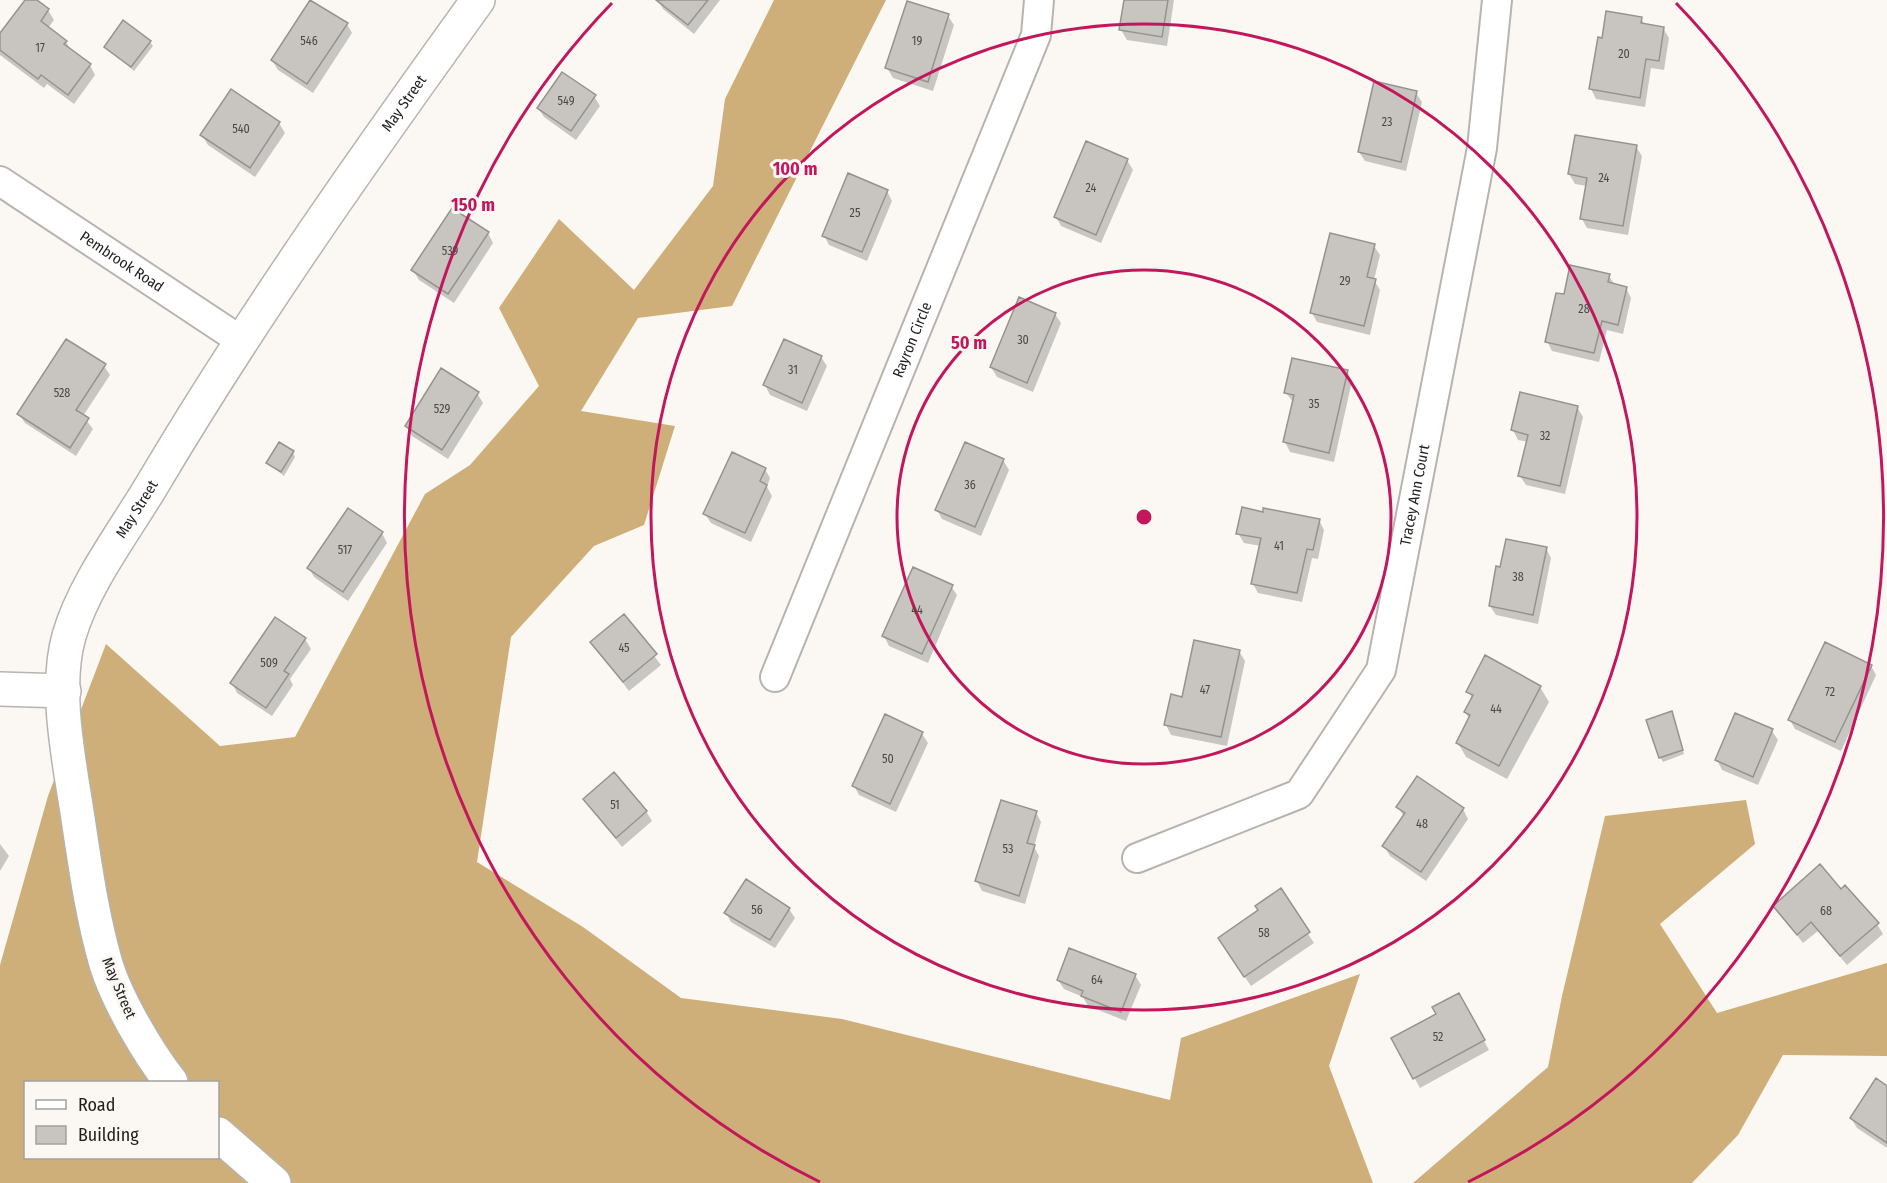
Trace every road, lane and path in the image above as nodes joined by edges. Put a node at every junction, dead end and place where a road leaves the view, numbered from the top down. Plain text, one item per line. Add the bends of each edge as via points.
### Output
1 (478, 0) edge
2 (1040, 0) edge
3 (1497, 0) edge
4 (0, 181) edge
5 (243, 342) junction
6 (775, 677) dead end
7 (0, 689) edge
8 (64, 691) junction
9 (1137, 858) dead end
10 (170, 1081) edge
11 (219, 1135) edge
12 (274, 1183) edge

1 - 5 street, May Street via 333,205
2 - 6 street, Rayron Circle via 1036,36
3 - 9 street, Tracey Ann Court via 1482,148 1381,670 1299,794
4 - 5 street, Pembrook Road
5 - 8 street, May Street via 175,446 76,616 66,651
7 - 8 street
8 - 10 street, May Street via 90,892 107,967 136,1029
11 - 12 street

